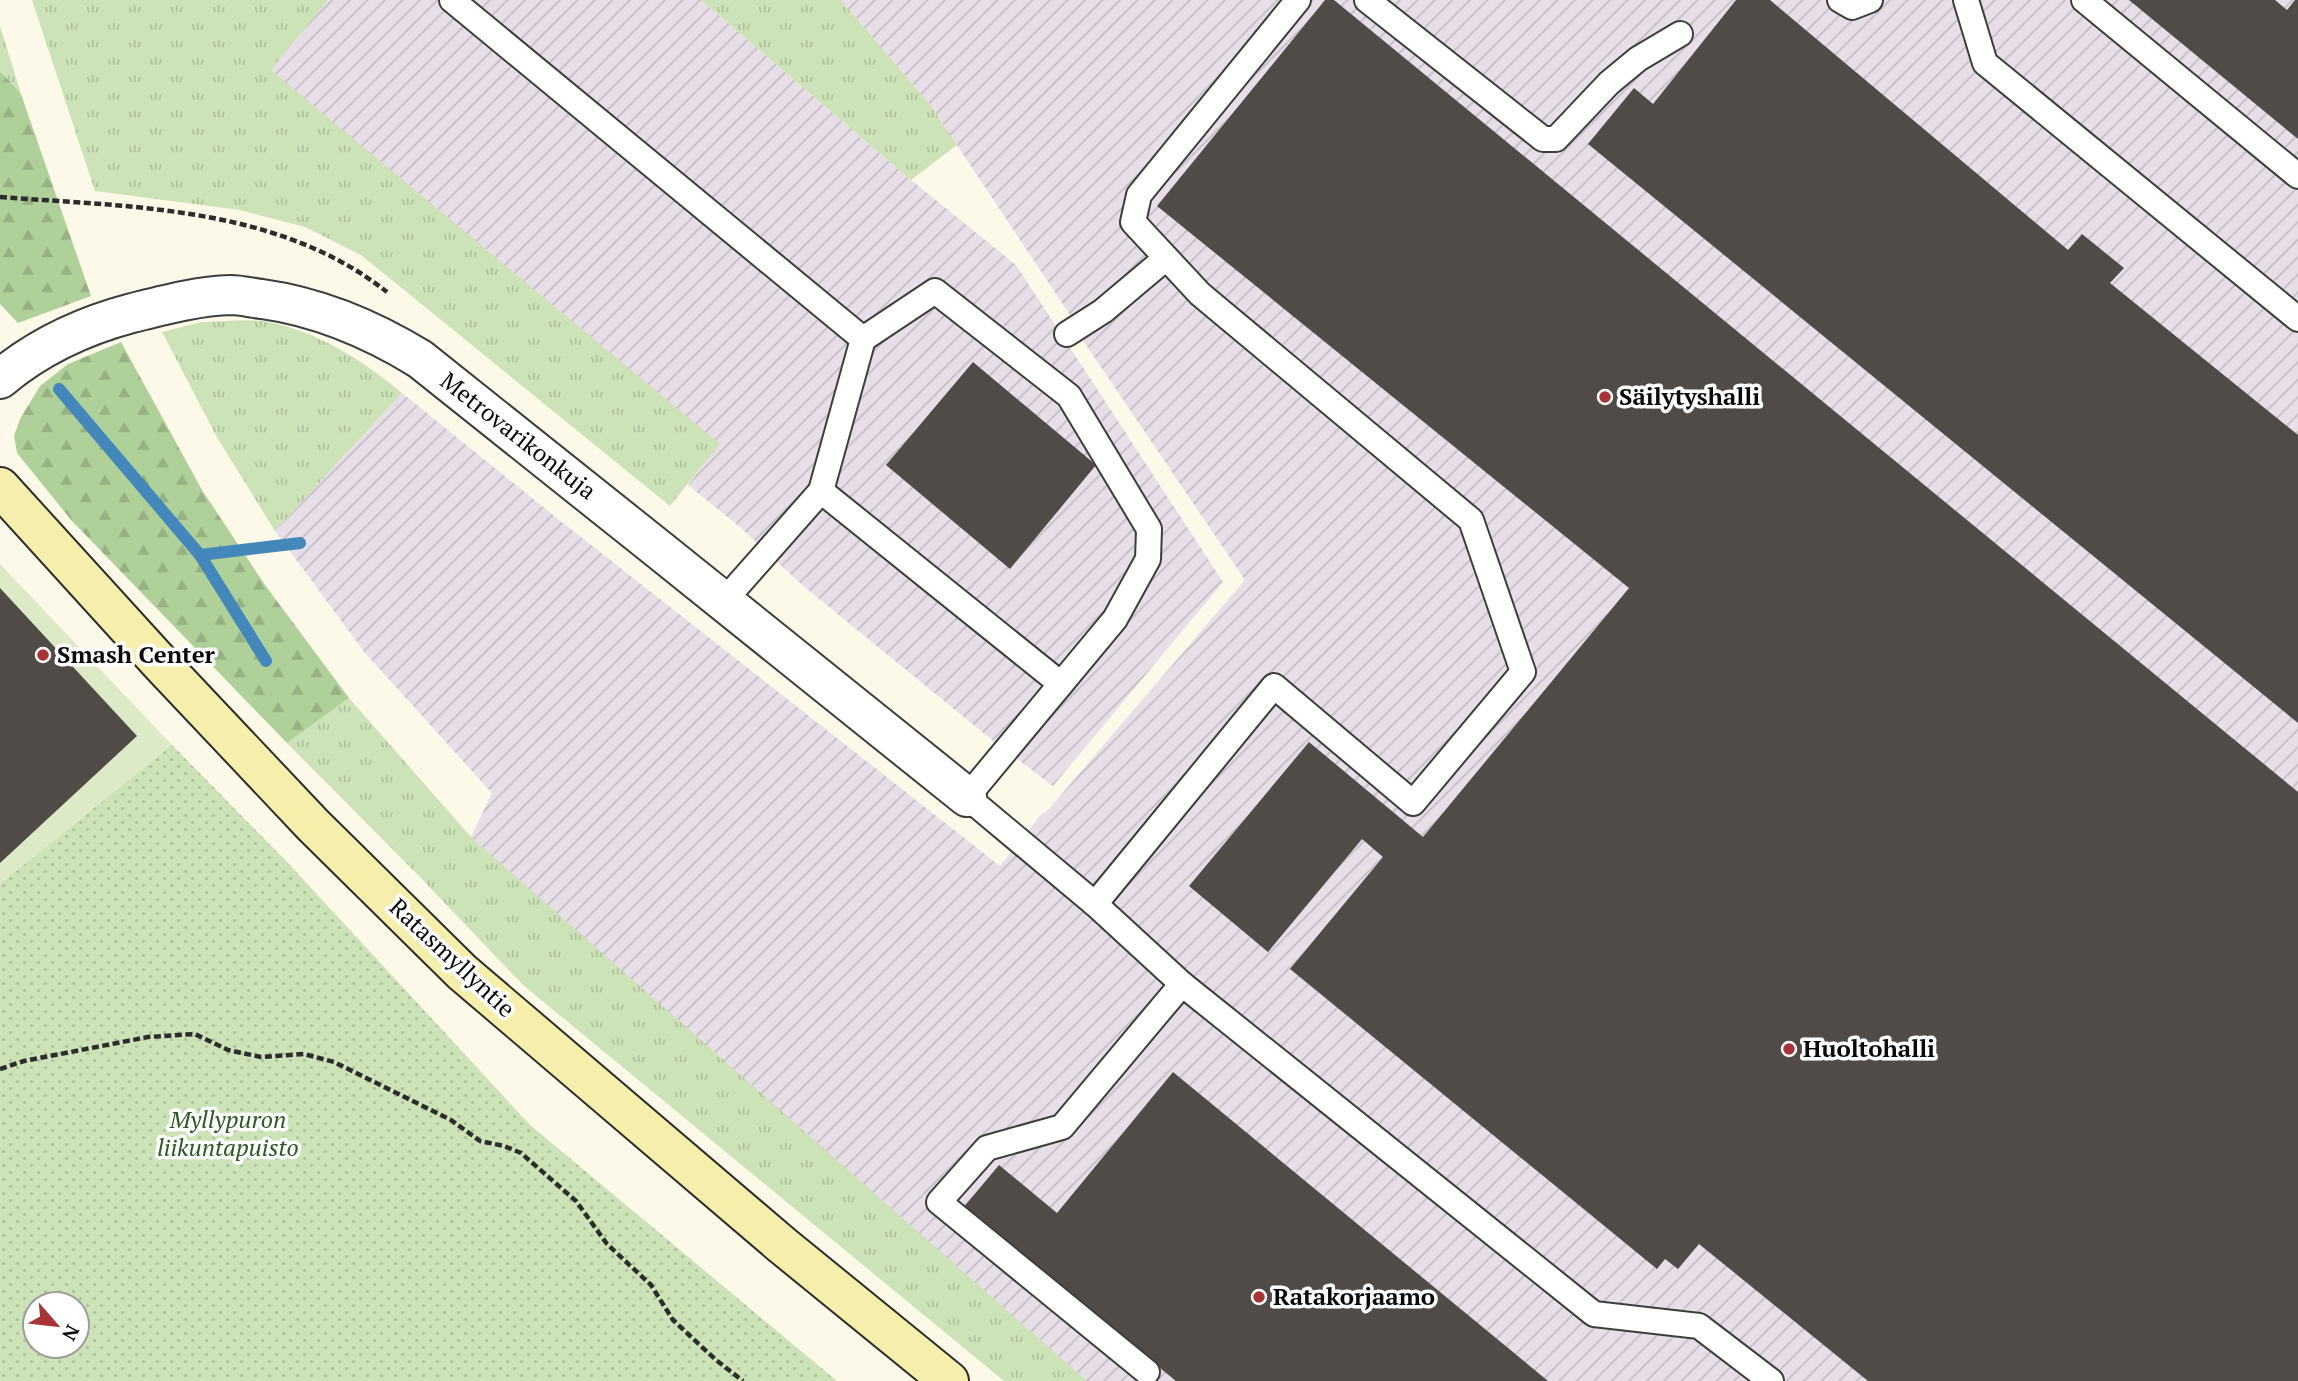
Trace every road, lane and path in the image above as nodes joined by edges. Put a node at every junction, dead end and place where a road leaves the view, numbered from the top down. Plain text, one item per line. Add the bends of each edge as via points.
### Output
1 (452, 0) edge
2 (1298, 0) edge
3 (1367, 0) edge
4 (1840, 0) edge
5 (1870, 0) edge
6 (1966, 0) edge
7 (2084, 0) edge
8 (1681, 34) dead end
9 (2298, 176) edge
10 (1166, 258) junction
11 (2298, 319) edge
12 (1067, 334) dead end
13 (863, 339) junction
14 (0, 379) edge
15 (0, 487) edge
16 (821, 491) junction
17 (723, 602) junction
18 (1061, 684) junction
19 (967, 797) junction
20 (1095, 904) junction
21 (1182, 984) junction
22 (0, 1069) edge
23 (1147, 1372) dead end
24 (743, 1381) edge
25 (949, 1381) edge
26 (1771, 1381) edge

1 - 13 lane
2 - 10 lane via 1139,195 1133,222
3 - 8 lane via 1543,139 1556,139 1609,83 1638,59
4 - 5 lane via 1852,6
6 - 11 lane via 1985,63
7 - 9 lane
10 - 12 lane via 1099,314
10 - 20 lane via 1200,294 1471,520 1523,672 1413,803 1274,686
13 - 16 lane
13 - 18 lane via 935,291 1069,397 1149,528 1148,559 1115,620
14 - 17 street, Metrovarikonkuja via 19,363 81,330 174,302 232,295 292,303 328,314 383,336 420,359
15 - 25 street, Ratasmyllyntie via 313,825 462,972
16 - 17 lane
16 - 18 lane
17 - 19 street, Metrovarikonkuja
18 - 19 lane
19 - 20 lane
20 - 21 lane
21 - 23 lane via 1062,1127 987,1148 939,1202
21 - 26 lane via 1594,1314 1699,1326
22 - 24 path via 148,1037 195,1034 228,1050 261,1058 304,1054 334,1062 451,1120 480,1141 521,1153 576,1201 607,1244 651,1285 673,1320

